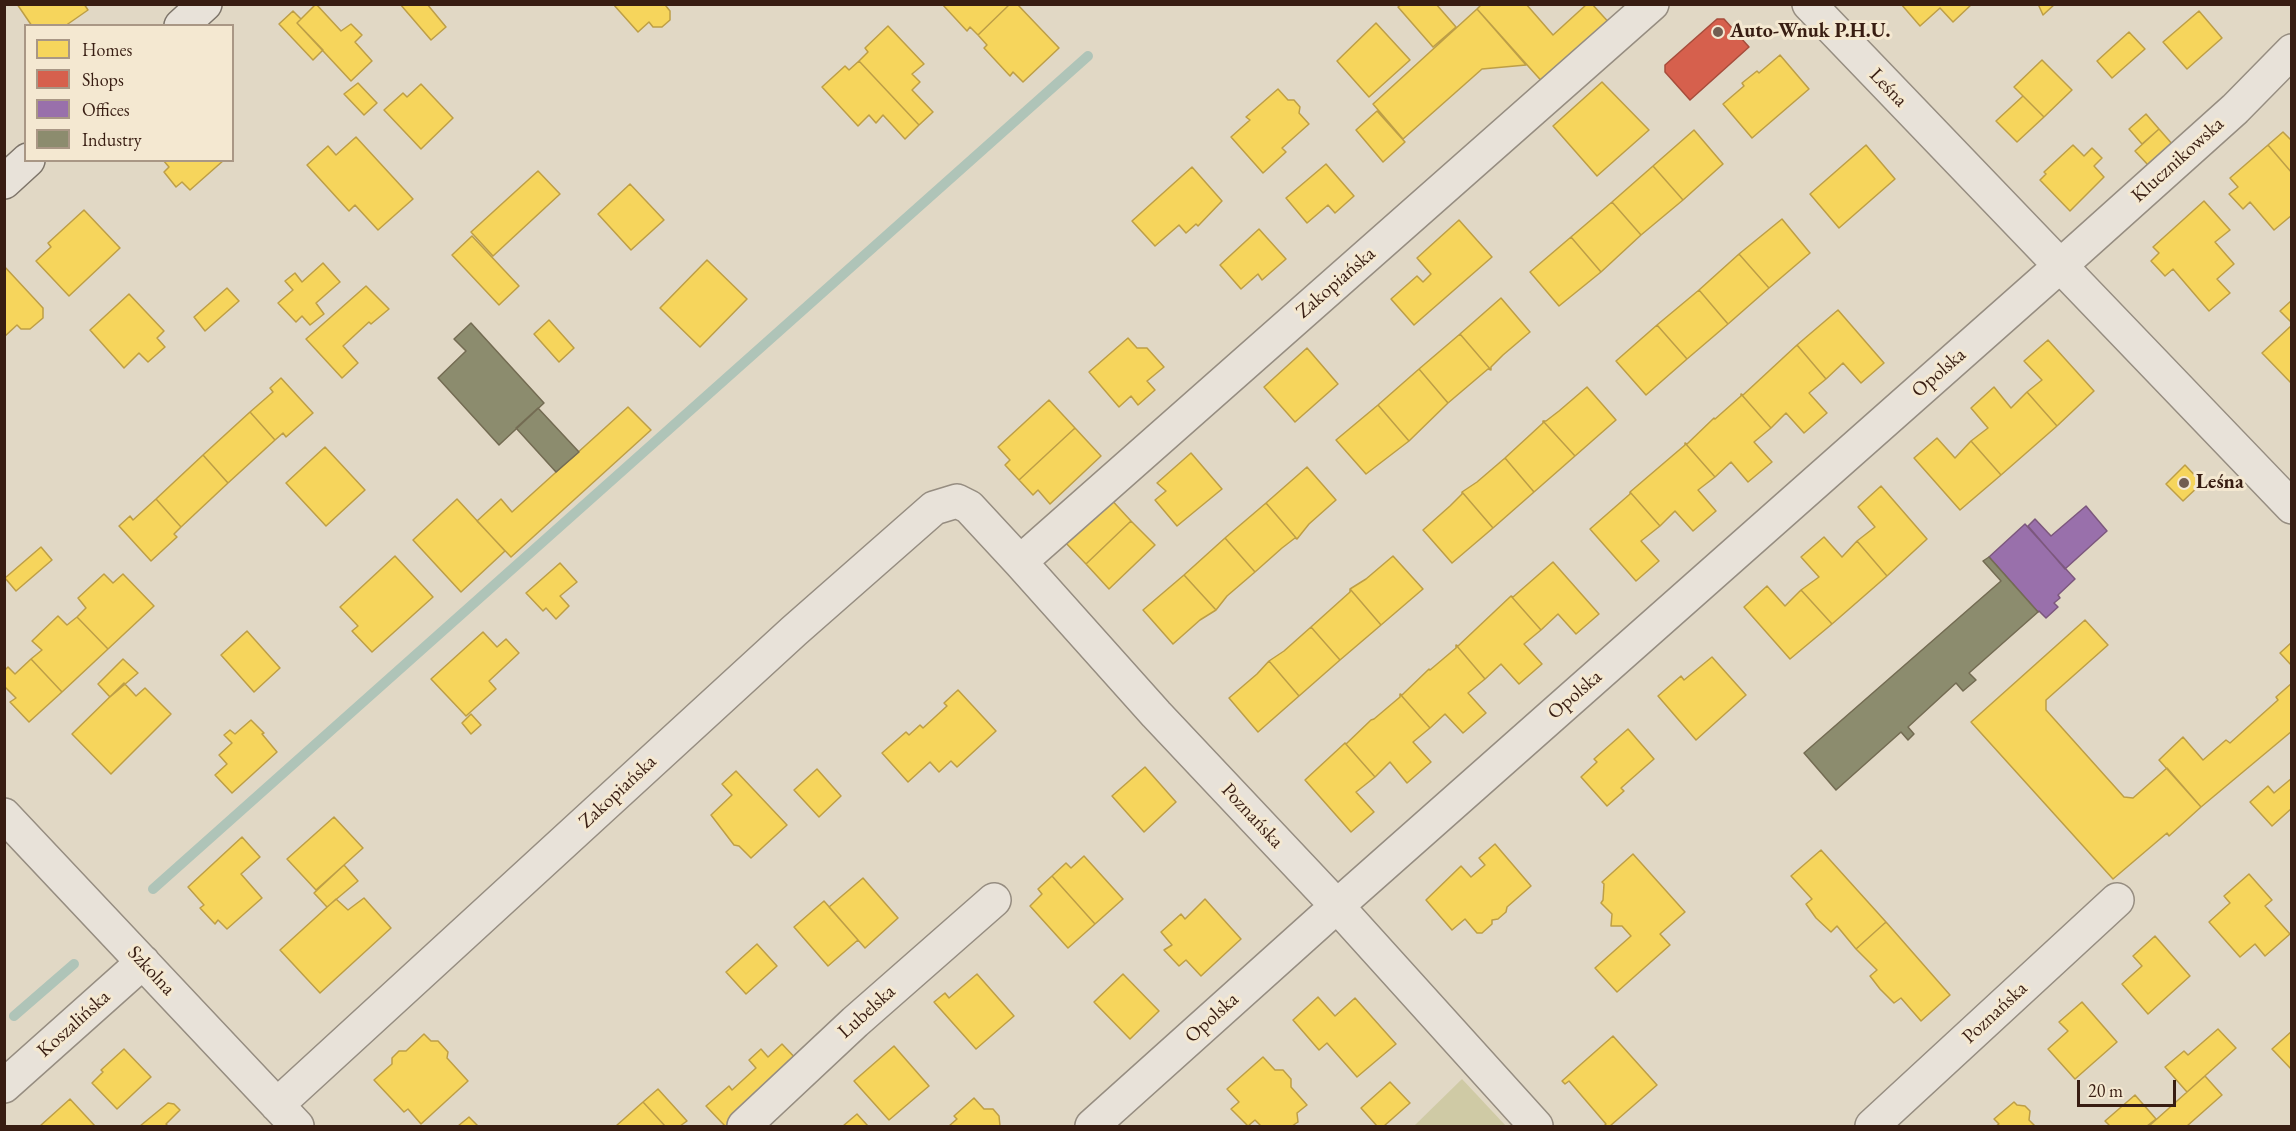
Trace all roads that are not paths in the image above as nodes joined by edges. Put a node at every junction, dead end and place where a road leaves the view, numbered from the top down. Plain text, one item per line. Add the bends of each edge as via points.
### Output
1 (205, 4) edge
2 (1652, 4) edge
3 (1809, 4) edge
4 (183, 24) edge
5 (2292, 51) edge
6 (26, 162) edge
7 (4, 182) edge
8 (2060, 266) junction
9 (969, 507) joint
10 (2292, 507) edge
11 (1020, 562) junction
12 (4, 815) edge
13 (993, 900) dead end
14 (2117, 900) dead end
15 (1337, 906) junction
16 (143, 962) junction
17 (4, 1086) edge
18 (287, 1116) edge
19 (744, 1126) edge
20 (1092, 1126) edge
21 (1536, 1126) edge
22 (1872, 1126) edge

1 - 4 street
2 - 11 street, Zakopiańska
3 - 8 street, Leśna
5 - 8 street, Klucznikowska via 2235,109
6 - 7 street
8 - 10 street, Leśna
8 - 15 street, Opolska
9 - 11 street, Poznańska
9 - 18 street, Zakopiańska via 957,501 933,508 785,639
11 - 15 street, Poznańska
12 - 16 street, Szkolna
13 - 19 street, Lubelska
14 - 22 street, Poznańska
15 - 20 street, Opolska
15 - 21 street, Poznańska
16 - 17 street, Koszalińska
16 - 18 street, Szkolna

